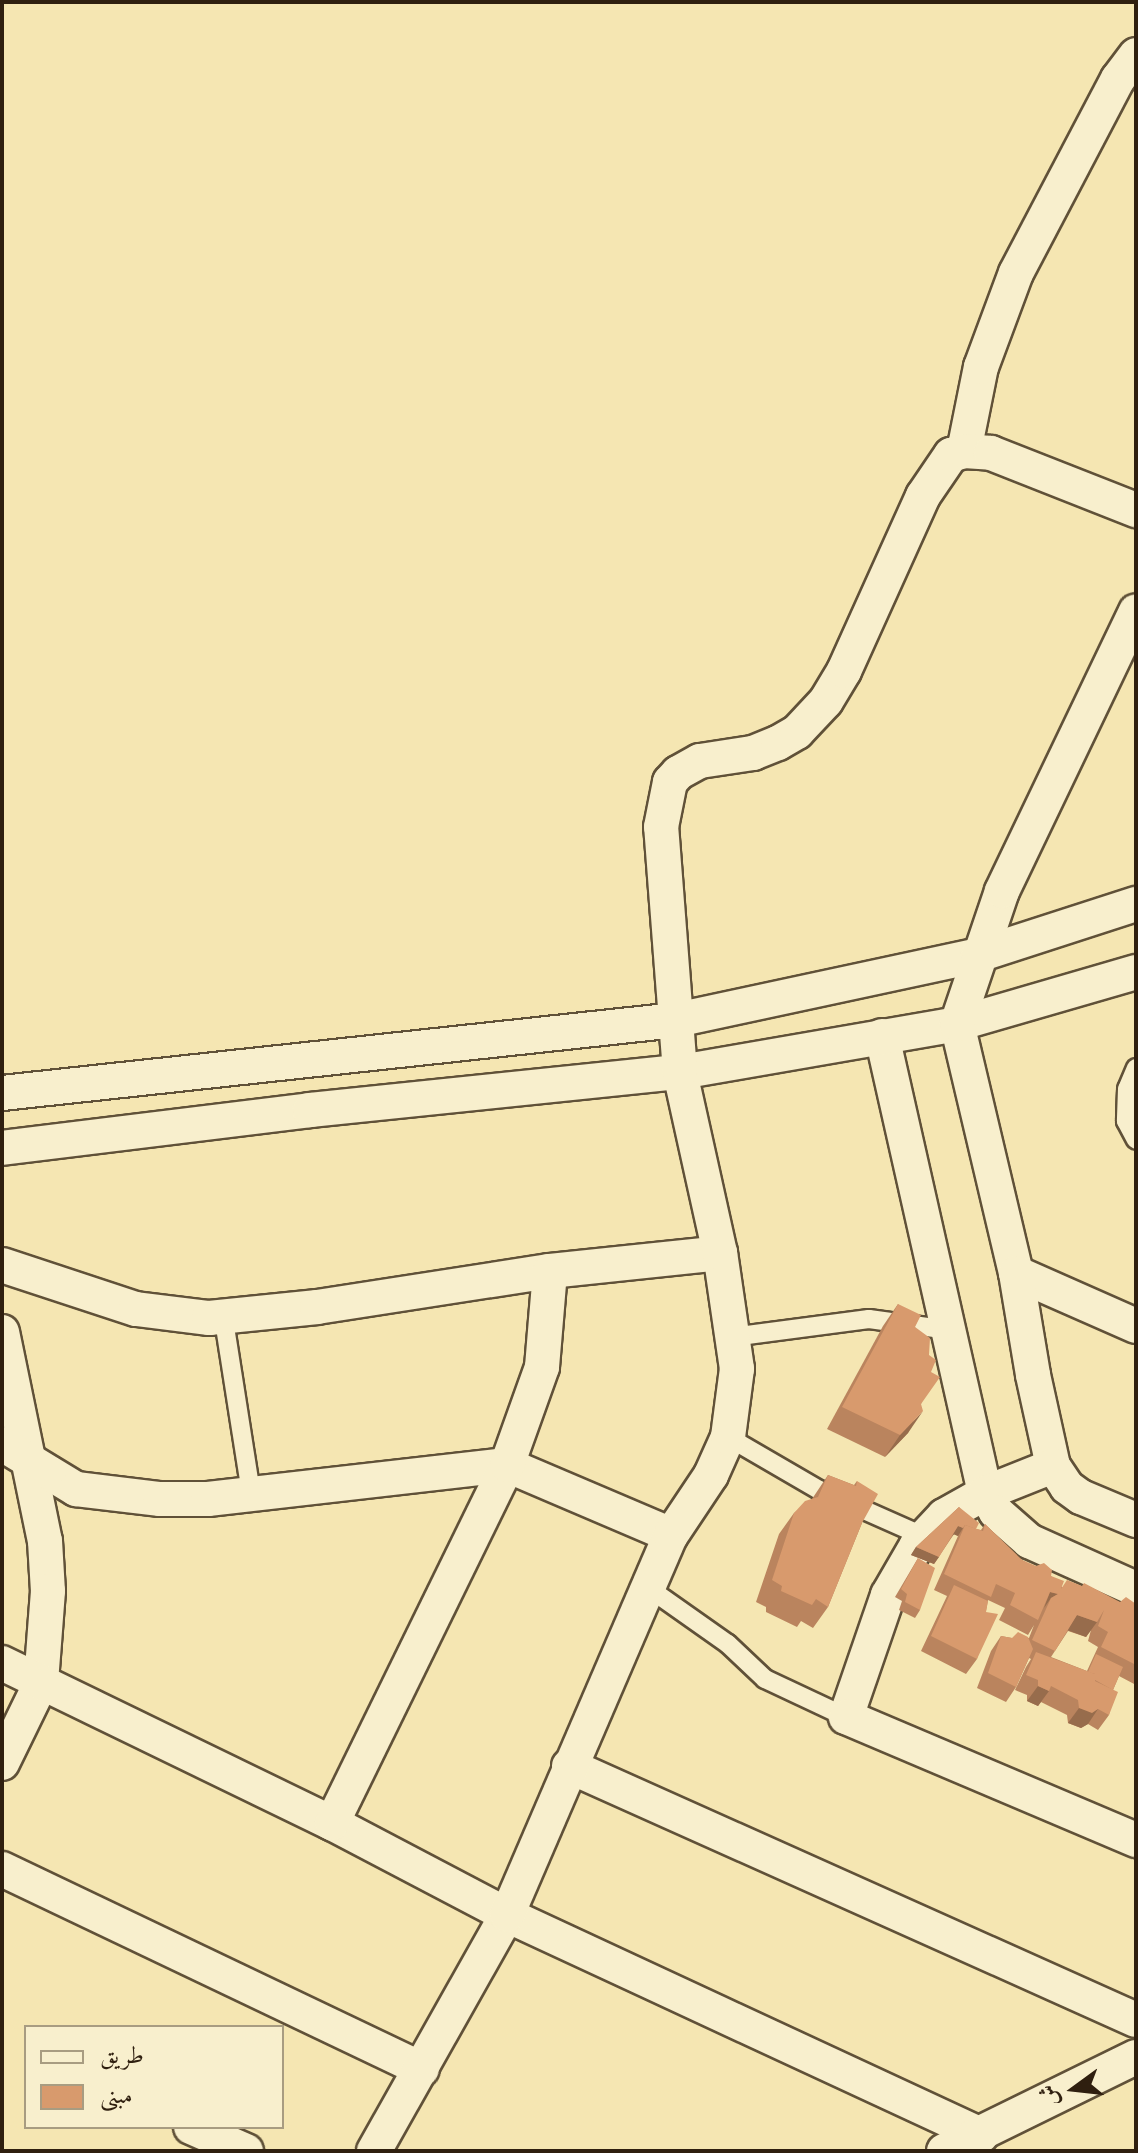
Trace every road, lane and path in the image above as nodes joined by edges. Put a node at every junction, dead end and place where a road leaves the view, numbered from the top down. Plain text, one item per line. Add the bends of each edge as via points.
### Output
1 (1136, 55) edge
2 (964, 451) junction
3 (1136, 510) edge
4 (1136, 611) edge
5 (1136, 904) edge
6 (978, 955) junction
7 (1136, 972) edge
8 (676, 1020) junction
9 (957, 1024) junction
10 (882, 1036) junction
11 (1136, 1068) edge
12 (680, 1072) junction
13 (2, 1093) edge
14 (1136, 1140) edge
15 (2, 1148) edge
16 (720, 1253) junction
17 (2, 1265) edge
18 (550, 1271) junction
19 (1016, 1273) junction
20 (223, 1314) junction
21 (1136, 1326) edge
22 (949, 1330) junction
23 (2, 1332) edge
24 (732, 1337) junction
25 (728, 1437) junction
26 (15, 1451) edge
27 (507, 1465) junction
28 (1053, 1466) junction
29 (251, 1493) junction
30 (985, 1493) junction
31 (1136, 1520) edge
32 (671, 1535) junction
33 (925, 1537) junction
34 (650, 1589) junction
35 (1136, 1589) edge
36 (2, 1663) edge
37 (41, 1683) junction
38 (846, 1717) junction
39 (2, 1763) edge
40 (569, 1766) junction
41 (332, 1823) junction
42 (1136, 1840) edge
43 (2, 1869) edge
44 (507, 1915) junction
45 (1136, 2020) edge
46 (1136, 2057) edge
47 (422, 2069) junction
48 (196, 2129) edge
49 (981, 2135) junction
50 (246, 2151) edge
51 (374, 2151) edge
52 (944, 2151) edge

1 - 2 street via 1118,79 1016,273 981,367
2 - 3 street via 1005,458
2 - 8 street via 951,455 937,471 826,701 797,732 778,743 753,753 700,761 670,782 661,827
4 - 6 street via 1002,891
5 - 6 street
6 - 8 street
6 - 9 street
7 - 9 street
8 - 12 street
8 - 13 street
9 - 10 street
9 - 19 street
10 - 12 street
10 - 22 street
11 - 14 lane via 1127,1089 1126,1121
12 - 15 street
12 - 16 street
16 - 18 street
16 - 24 street
17 - 20 street via 136,1309 209,1318
18 - 20 street via 317,1307
18 - 27 street via 542,1367
19 - 21 street
19 - 28 street
20 - 29 lane
22 - 24 lane via 869,1319
22 - 30 street
23 - 26 street
24 - 25 street via 737,1369
25 - 32 street via 711,1475
25 - 33 lane via 819,1490
26 - 29 street via 76,1489 208,1499
26 - 37 street via 46,1554
27 - 29 street
27 - 32 street
27 - 41 street
28 - 30 street
28 - 31 street via 1081,1497
30 - 33 street via 944,1516
30 - 35 street via 996,1512 1029,1541
32 - 34 street
33 - 38 street via 888,1595
34 - 38 lane via 728,1644 765,1679
34 - 40 street
36 - 37 street
37 - 39 street
37 - 41 street
38 - 42 street
40 - 44 street
40 - 45 street
41 - 44 street
43 - 47 street
44 - 47 street
44 - 49 street
46 - 49 street
47 - 51 street
48 - 50 street
49 - 52 street

